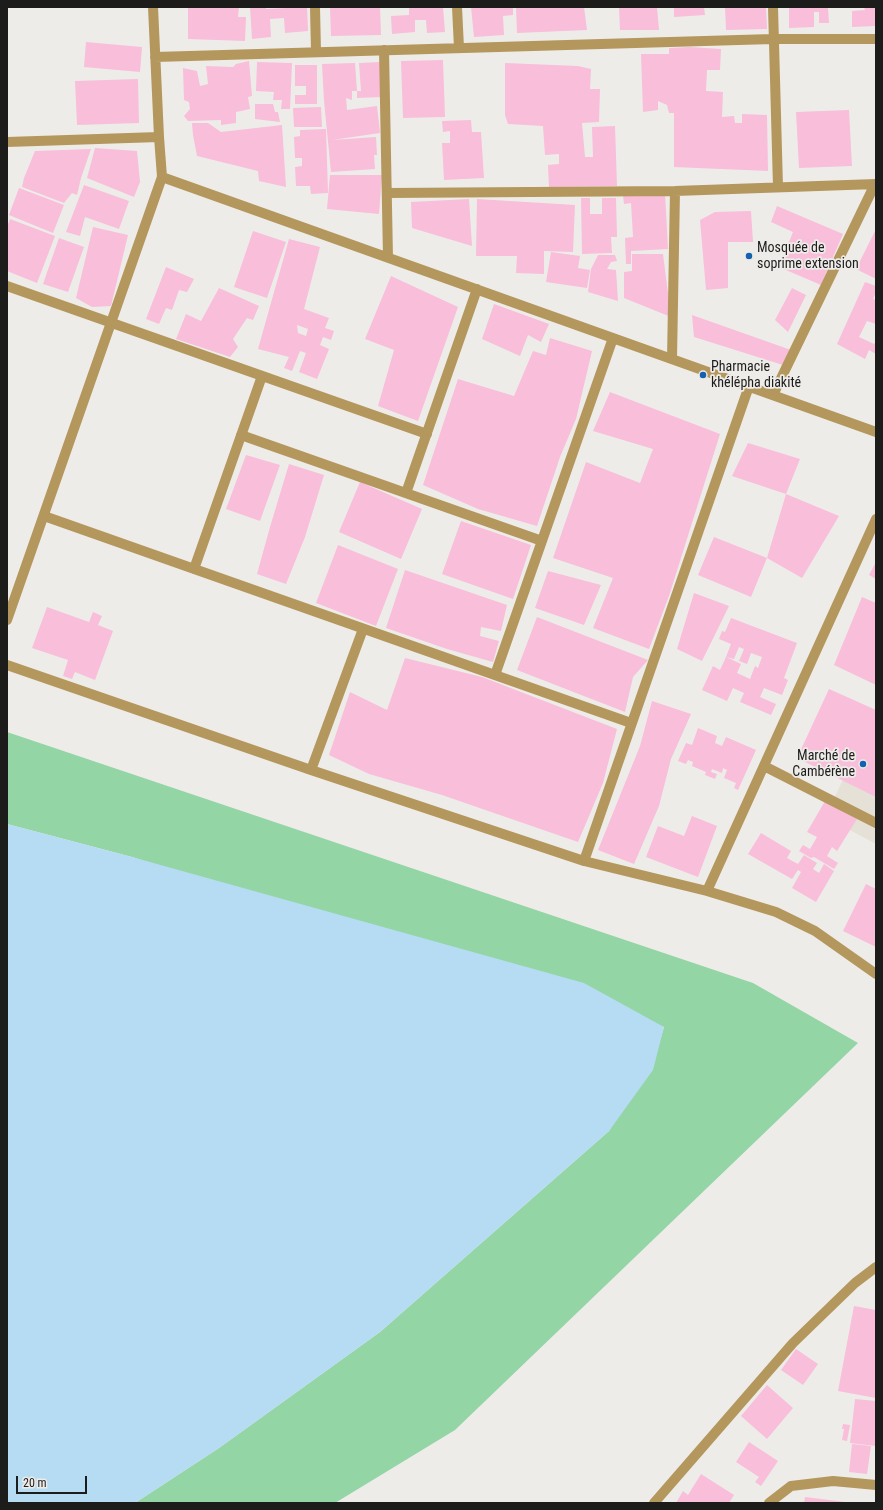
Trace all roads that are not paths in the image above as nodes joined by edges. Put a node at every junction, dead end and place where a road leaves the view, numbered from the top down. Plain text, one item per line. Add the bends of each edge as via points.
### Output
1 (153, 7) edge
2 (315, 7) edge
3 (457, 7) edge
4 (773, 7) edge
5 (773, 39) junction
6 (876, 39) edge
7 (459, 48) junction
8 (384, 50) junction
9 (316, 52) junction
10 (155, 57) junction
11 (158, 137) junction
12 (7, 142) edge
13 (162, 177) junction
14 (876, 184) edge
15 (778, 187) junction
16 (675, 191) junction
17 (387, 193) junction
18 (388, 258) junction
19 (7, 286) edge
20 (477, 289) junction
21 (111, 323) junction
22 (613, 338) junction
23 (672, 359) junction
24 (262, 376) junction
25 (749, 386) junction
26 (773, 395) junction
27 (876, 432) edge
28 (427, 434) junction
29 (241, 435) junction
30 (406, 494) junction
31 (44, 516) junction
32 (876, 519) edge
33 (542, 542) junction
34 (194, 569) junction
35 (7, 620) edge
36 (363, 629) junction
37 (7, 665) edge
38 (495, 676) junction
39 (631, 723) junction
40 (764, 766) junction
41 (311, 770) junction
42 (876, 823) edge
43 (584, 861) junction
44 (707, 891) junction
45 (876, 974) edge
46 (876, 1267) edge
47 (876, 1486) edge
48 (654, 1503) edge
49 (770, 1503) edge

1 - 10 street
2 - 9 street
3 - 7 street
4 - 5 street
5 - 6 street
5 - 7 street
5 - 15 street
7 - 8 street
8 - 9 street
8 - 17 street
9 - 10 street
10 - 11 street
11 - 12 street
11 - 13 street
13 - 18 street
13 - 21 street
14 - 15 street
14 - 26 street
15 - 16 street
16 - 17 street
16 - 23 street
17 - 18 street
18 - 20 street
19 - 21 street
20 - 22 street
20 - 28 street
21 - 24 street
21 - 31 street
22 - 23 street
22 - 33 street
23 - 25 street
24 - 28 street
24 - 29 street
25 - 26 street
25 - 39 street
26 - 27 street
28 - 30 street
29 - 30 street
29 - 34 street
30 - 33 street
31 - 34 street
31 - 35 street
32 - 40 street
33 - 38 street
34 - 36 street
36 - 38 street
36 - 41 street
37 - 41 street
38 - 39 street
39 - 43 street
40 - 42 street
40 - 44 street
41 - 43 street
43 - 44 street
44 - 45 street via 776,912 814,931
46 - 48 street via 855,1283 793,1343
47 - 49 street via 833,1481 791,1486

